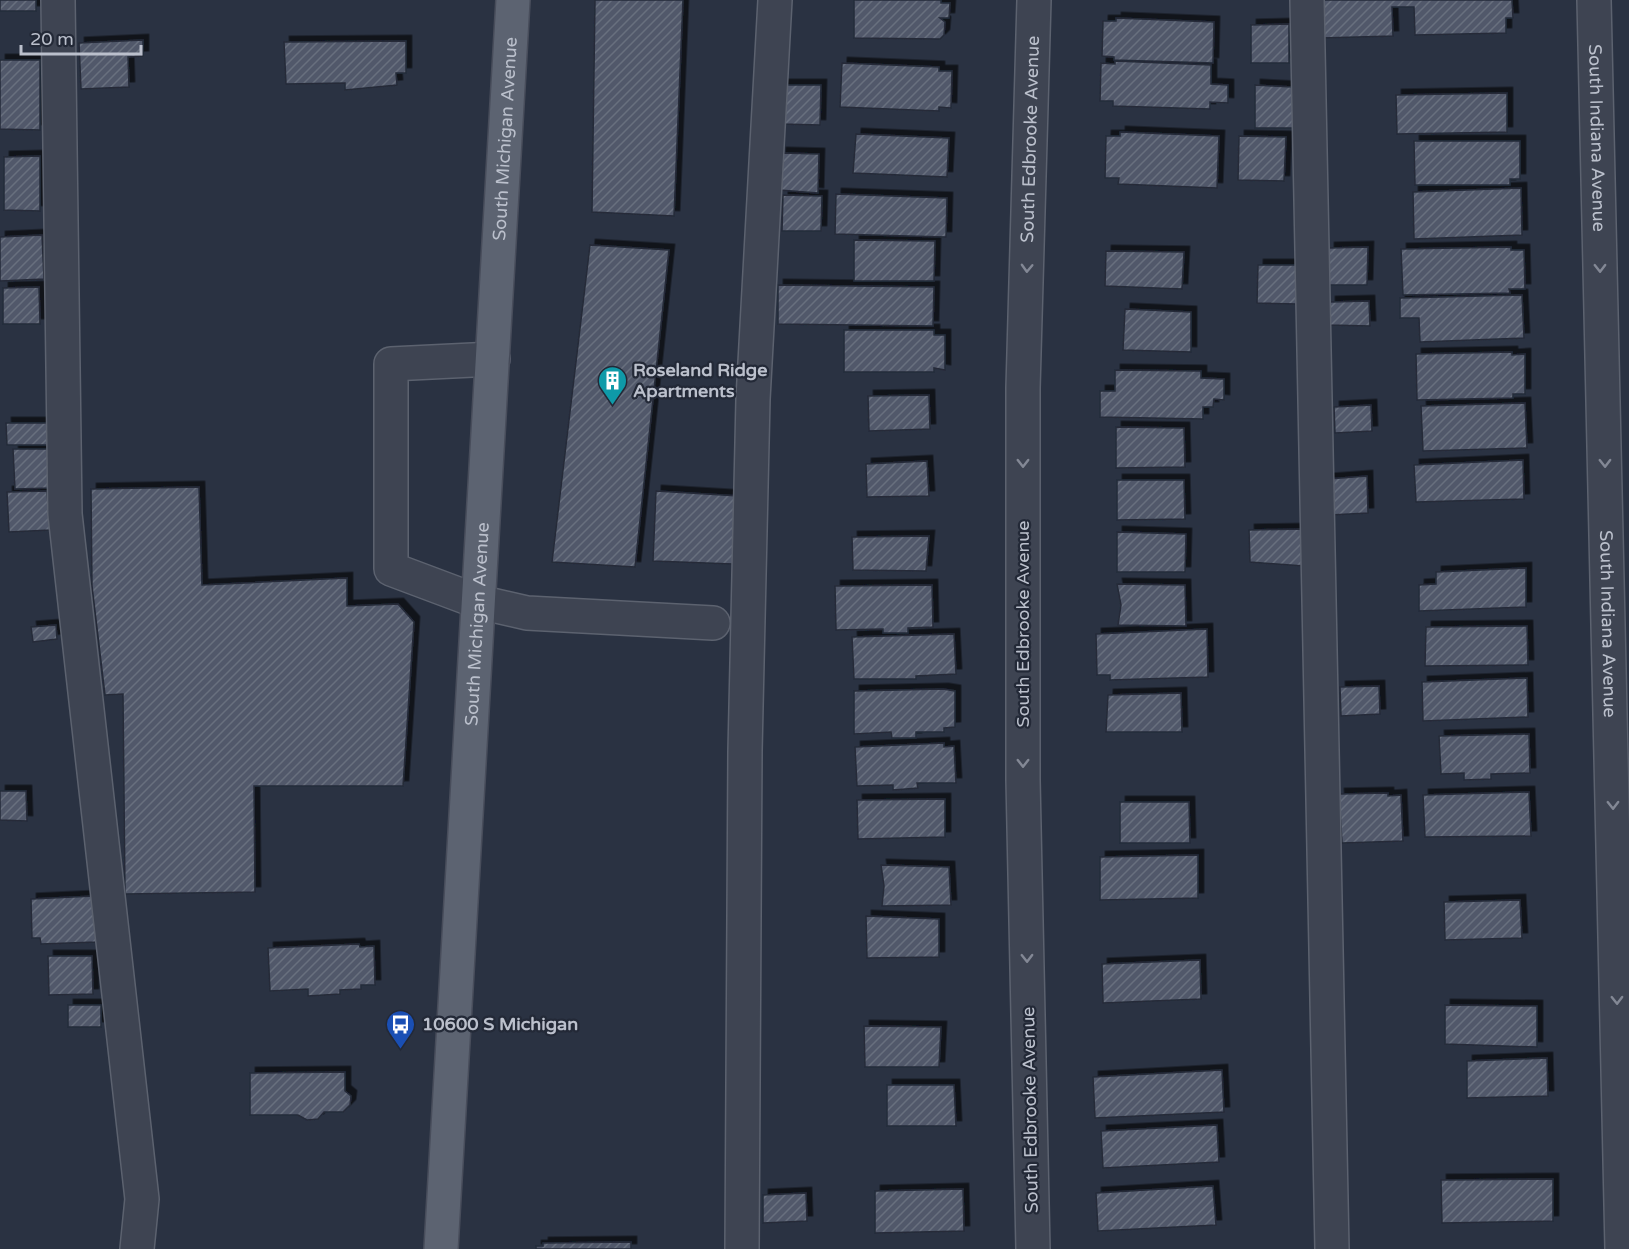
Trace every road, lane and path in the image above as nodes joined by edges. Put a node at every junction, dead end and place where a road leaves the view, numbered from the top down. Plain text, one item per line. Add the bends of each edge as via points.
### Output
1 (57, 0) edge
2 (513, 0) edge
3 (775, 0) edge
4 (1034, 0) edge
5 (1307, 0) edge
6 (1594, 0) edge
7 (493, 359) junction
8 (479, 602) junction
9 (713, 623) dead end
10 (1621, 760) edge
11 (137, 1249) edge
12 (441, 1249) edge
13 (742, 1249) edge
14 (1033, 1249) edge
15 (1332, 1249) edge
16 (1622, 1249) edge

1 - 11 street via 65,514 142,1199
2 - 7 main road, South Michigan Avenue
3 - 13 street via 753,399
4 -> 14 street, South Edbrooke Avenue via 1023,388 1023,780
5 - 15 street
6 -> 10 street, South Indiana Avenue
7 - 8 main road, South Michigan Avenue
7 - 8 street via 390,364 390,569
8 - 9 street via 527,613
8 - 12 main road, South Michigan Avenue
10 -> 16 street, South Indiana Avenue

